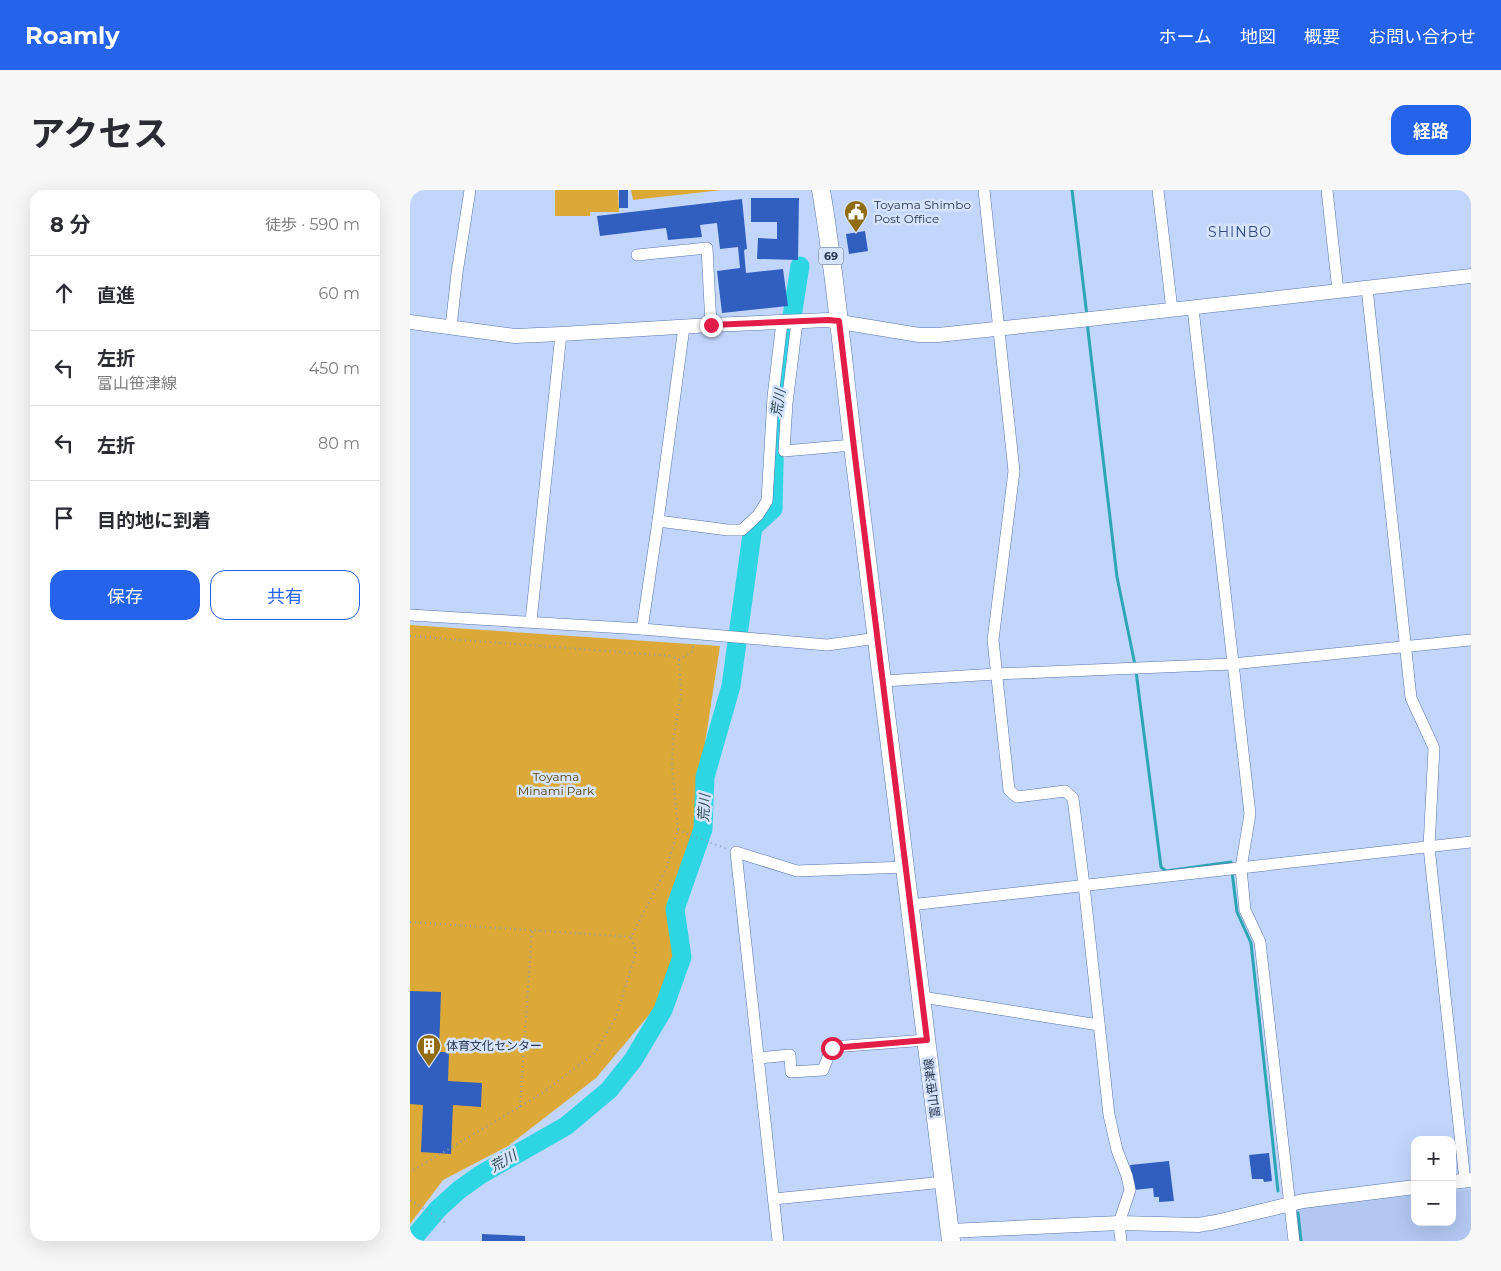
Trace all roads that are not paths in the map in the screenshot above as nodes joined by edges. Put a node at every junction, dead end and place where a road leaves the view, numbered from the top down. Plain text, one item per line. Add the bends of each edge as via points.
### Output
1 (470, 190) edge
2 (821, 190) edge
3 (984, 190) edge
4 (1158, 190) edge
5 (1327, 190) edge
6 (636, 255) dead end
7 (1471, 276) edge
8 (1367, 288) junction
9 (1338, 291) junction
10 (1193, 308) junction
11 (1172, 310) junction
12 (839, 321) junction
13 (410, 322) edge
14 (782, 322) junction
15 (797, 322) junction
16 (711, 325) junction
17 (451, 327) junction
18 (684, 327) junction
19 (999, 329) junction
20 (561, 334) junction
21 (853, 445) junction
22 (658, 521) junction
23 (410, 615) edge
24 (531, 621) junction
25 (642, 629) junction
26 (878, 638) junction
27 (1471, 640) edge
28 (1406, 647) junction
29 (1232, 664) junction
30 (996, 674) junction
31 (883, 681) junction
32 (1471, 842) edge
33 (1429, 847) junction
34 (906, 867) junction
35 (1235, 868) junction
36 (1084, 885) junction
37 (910, 905) junction
38 (922, 997) junction
39 (1099, 1026) junction
40 (927, 1040) junction
41 (758, 1058) junction
42 (1463, 1181) edge
43 (944, 1182) junction
44 (1411, 1188) edge
45 (774, 1199) junction
46 (1290, 1203) junction
47 (1119, 1223) junction
48 (950, 1236) edge
49 (778, 1241) edge
50 (1121, 1241) edge
51 (1294, 1241) edge

1 - 17 street
2 - 12 main road, 富山笹津線 / 69
3 - 19 street
4 - 11 street
5 - 9 street
6 - 16 street via 707,248
7 - 8 street
8 - 9 street
8 - 28 street
9 - 10 street
10 - 11 street
10 - 29 street
11 - 19 street
12 - 15 street
12 - 19 street via 920,335
12 - 21 main road, 富山笹津線 / 69
13 - 17 street
14 - 15 street
14 - 16 street
14 - 22 street via 773,396 767,501 742,530
15 - 21 street via 784,451
16 - 18 street
17 - 20 street via 515,336
18 - 20 street
18 - 22 street
19 - 30 street via 1014,470 993,640
20 - 24 street
21 - 26 main road, 富山笹津線 / 69
22 - 25 street
23 - 24 street
24 - 25 street
25 - 26 street via 827,645
26 - 31 main road, 富山笹津線 / 69
27 - 28 street
28 - 29 street
28 - 33 street via 1411,698 1434,748
29 - 30 street
29 - 35 street via 1250,814
30 - 31 street
30 - 36 street via 1009,790 1016,797 1065,791 1073,798
31 - 34 main road, 富山笹津線 / 69
32 - 33 street
33 - 35 street
33 - 42 street
34 - 37 main road, 富山笹津線 / 69
34 - 41 street via 797,871 736,852
35 - 36 street
35 - 46 street via 1245,910 1260,942
36 - 37 street
36 - 39 street
37 - 38 main road, 富山笹津線 / 69
38 - 39 street
38 - 40 main road, 富山笹津線 / 69
39 - 47 street via 1109,1115 1130,1190
40 - 41 street via 832,1048 823,1070 791,1072 790,1055
40 - 43 main road, 富山笹津線 / 69
41 - 45 street
43 - 45 street
43 - 48 main road, 富山笹津線 / 69
44 - 46 street
45 - 49 street
46 - 47 street via 1216,1222
46 - 51 street
47 - 48 street
47 - 50 street

